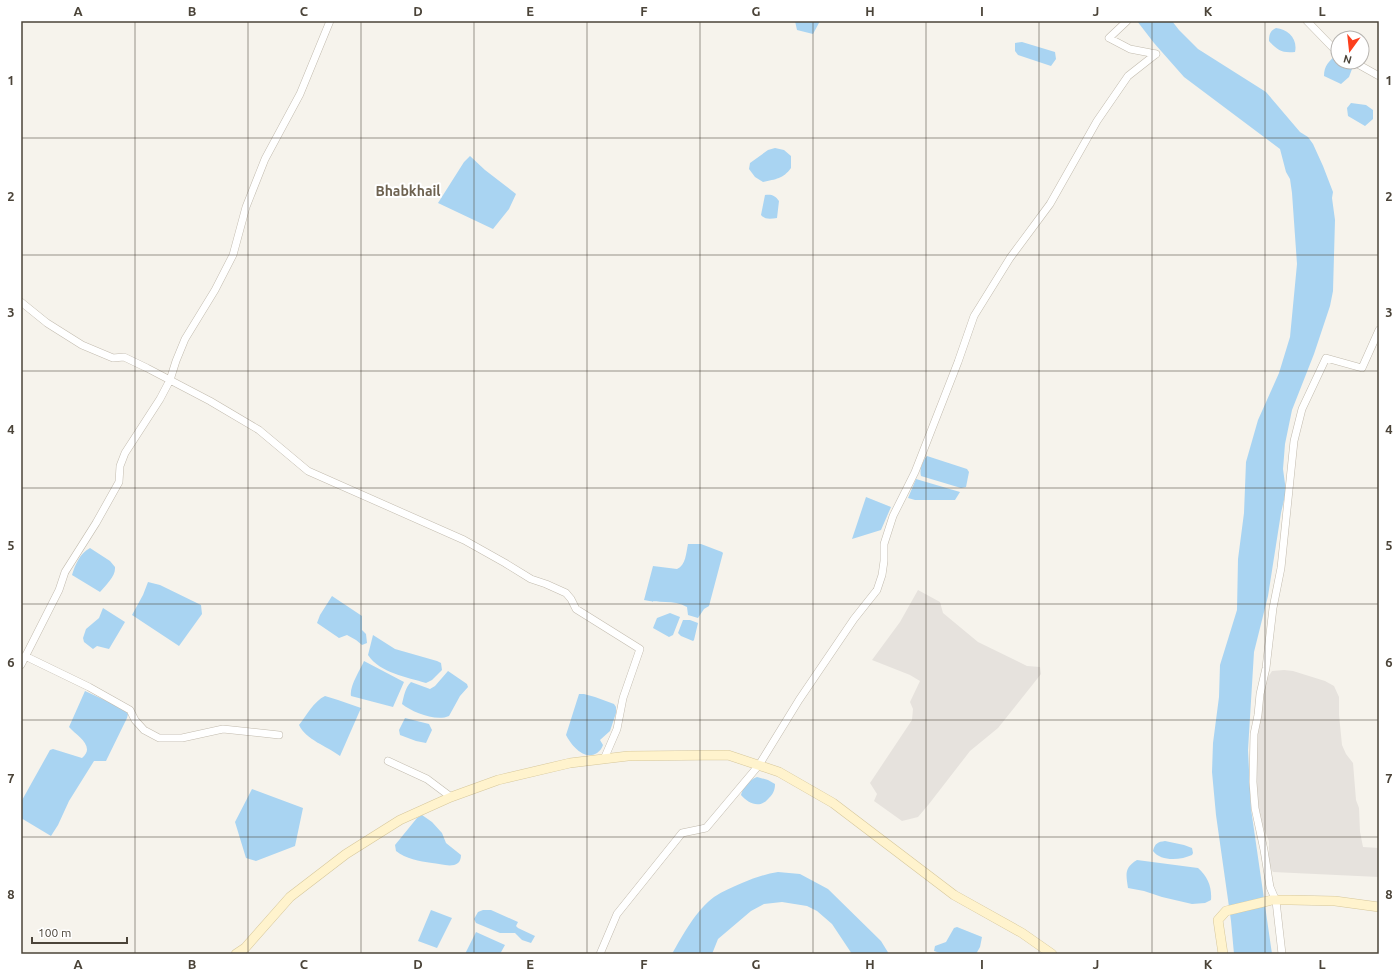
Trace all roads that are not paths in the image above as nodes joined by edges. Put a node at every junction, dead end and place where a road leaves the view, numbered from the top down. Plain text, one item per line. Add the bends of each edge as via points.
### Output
1 (330, 21) edge
2 (1127, 21) edge
3 (1307, 21) edge
4 (1330, 45) edge
5 (1368, 70) edge
6 (1379, 76) edge
7 (21, 302) edge
8 (1379, 330) edge
9 (170, 380) junction
10 (25, 656) junction
11 (21, 665) edge
12 (279, 735) dead end
13 (604, 759) junction
14 (388, 761) dead end
15 (759, 765) junction
16 (451, 797) junction
17 (1274, 901) junction
18 (1379, 907) edge
19 (236, 954) edge
20 (600, 954) edge
21 (1052, 954) edge
22 (1223, 954) edge
23 (1282, 954) edge

1 - 9 street via 300,94 265,159 246,207 233,255 216,290 185,339
2 - 15 street via 1110,38 1130,49 1156,54 1128,76 1097,121 1050,204 1010,258 974,316 915,472 893,516 884,544 882,575 877,590 799,700
3 - 4 street
5 - 6 street
7 - 9 street via 47,323 82,345 113,358 124,358
8 - 17 street via 1362,368 1326,358 1302,409 1294,441 1281,568 1254,734 1255,808
9 - 10 street via 125,453 120,466 119,482 65,572
9 - 13 street via 259,430 308,470 464,540 531,579 566,593 576,609 640,649 623,698 617,730
10 - 11 street
10 - 12 street via 130,710 134,720 144,730 159,738 182,738 223,729
13 - 15 street via 628,756 728,755
13 - 16 street via 570,763 498,780
14 - 16 street via 427,779
15 - 20 street via 706,828 682,833 617,914
15 - 21 street via 779,772 834,803 954,895 1022,933
16 - 19 street via 400,820 346,854 290,897 245,948
17 - 18 street via 1335,901
17 - 22 street via 1226,911 1218,920
17 - 23 street

